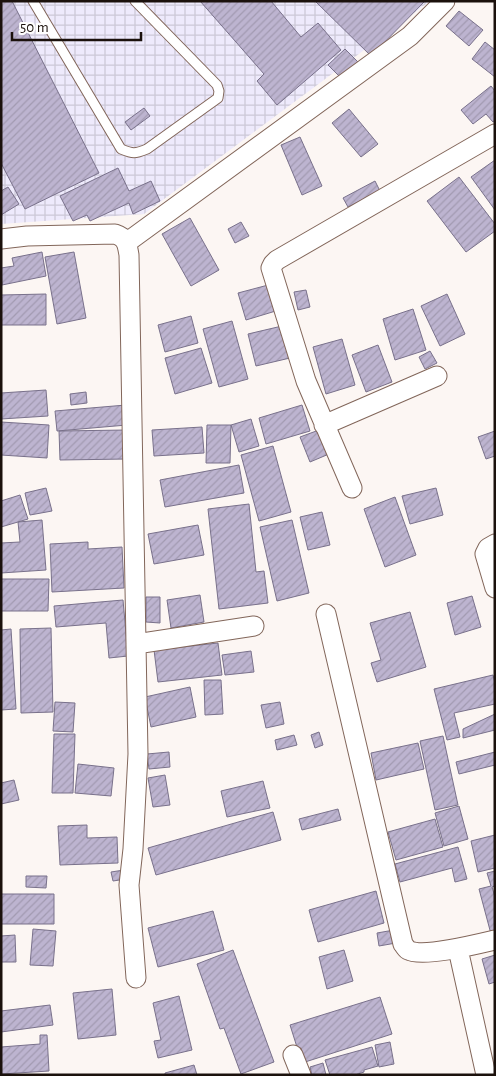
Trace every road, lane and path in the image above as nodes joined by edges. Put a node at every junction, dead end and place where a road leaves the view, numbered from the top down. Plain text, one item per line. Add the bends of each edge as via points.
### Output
1 (33, 1) edge
2 (135, 1) edge
3 (445, 1) edge
4 (495, 134) edge
5 (1, 239) edge
6 (126, 243) junction
7 (437, 376) dead end
8 (324, 425) junction
9 (352, 488) dead end
10 (495, 544) edge
11 (495, 588) edge
12 (326, 614) dead end
13 (254, 626) dead end
14 (136, 644) junction
15 (495, 940) edge
16 (458, 949) junction
17 (136, 978) dead end
18 (293, 1055) dead end
19 (301, 1075) edge
20 (486, 1075) edge

1 - 2 lane via 121,150 136,153 147,149 218,98 219,91 217,85
3 - 6 street via 410,36
4 - 8 street via 273,264 271,268 306,381
5 - 6 street via 115,234 122,236
6 - 14 street via 129,255
7 - 8 street
8 - 9 street
10 - 11 street via 485,554
12 - 16 street via 403,944 408,950 418,952
13 - 14 street
14 - 17 street via 138,754 128,885
15 - 16 street
16 - 20 street
18 - 19 street

